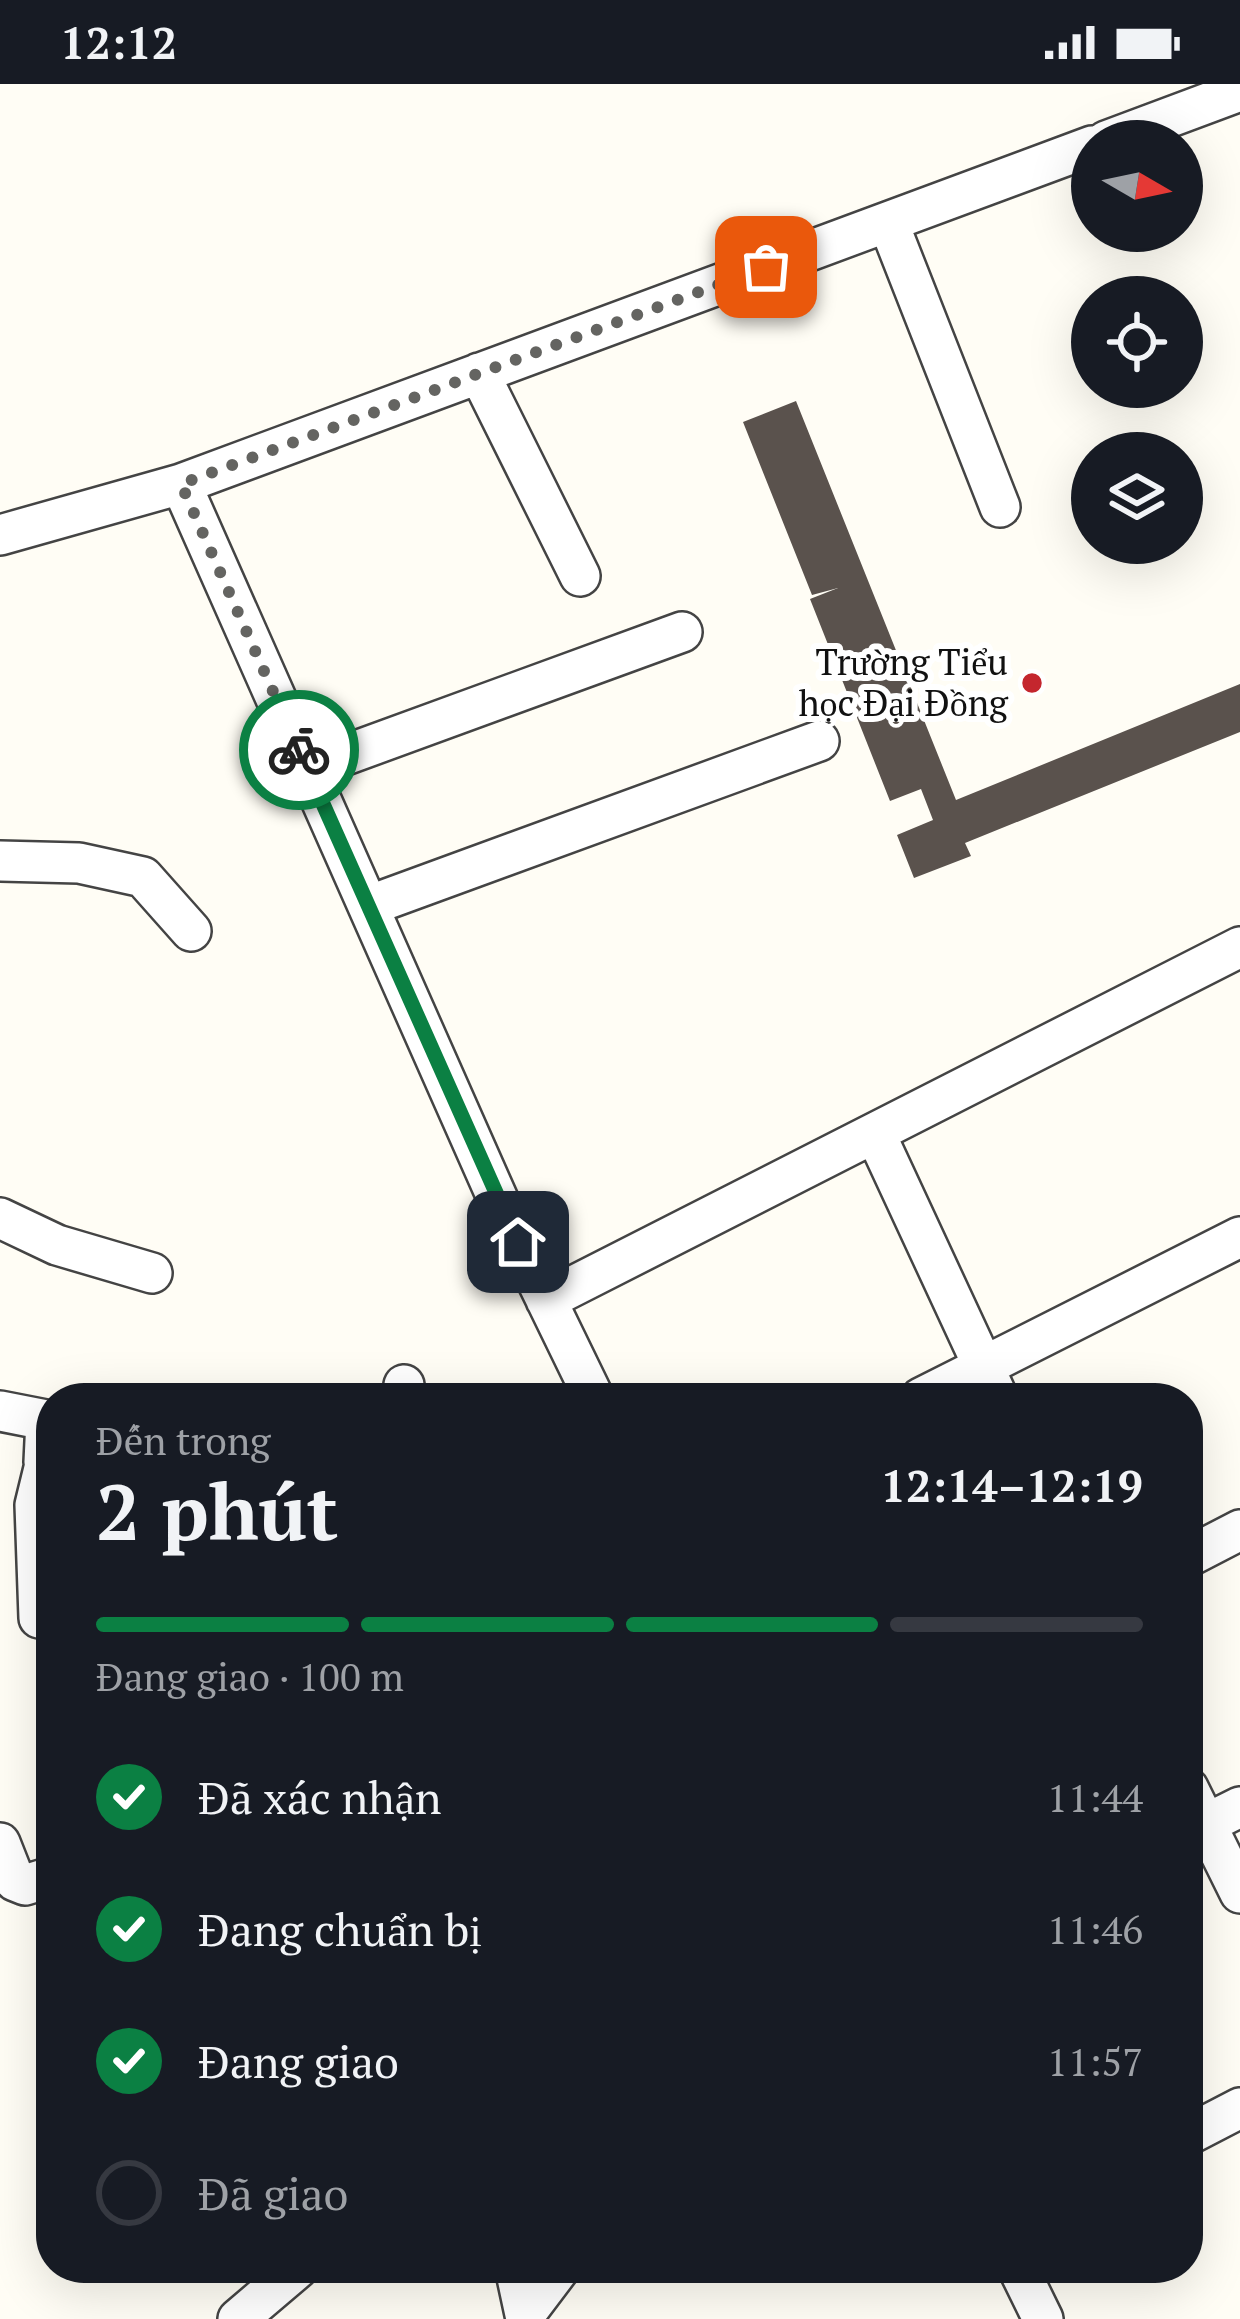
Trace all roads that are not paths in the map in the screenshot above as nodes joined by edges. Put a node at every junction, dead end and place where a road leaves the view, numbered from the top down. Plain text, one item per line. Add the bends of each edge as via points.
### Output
1 (1240, 91) edge
2 (1162, 120) edge
3 (1071, 154) edge
4 (888, 222) junction
5 (479, 373) junction
6 (181, 484) junction
7 (1000, 507) dead end
8 (0, 535) edge
9 (580, 576) dead end
10 (682, 632) dead end
11 (819, 741) dead end
12 (307, 769) junction
13 (0, 861) edge
14 (368, 906) junction
15 (191, 931) dead end
16 (1235, 962) edge
17 (874, 1133) junction
18 (0, 1218) edge
19 (1240, 1237) edge
20 (152, 1273) dead end
21 (546, 1300) junction
22 (990, 1382) edge
23 (587, 1383) edge
24 (0, 1411) edge
25 (36, 1418) edge
26 (36, 1502) edge
27 (1240, 1530) edge
28 (36, 1533) edge
29 (1203, 1548) edge
30 (1211, 1822) edge
31 (0, 1843) edge
32 (36, 1882) edge
33 (1240, 1894) edge
34 (1240, 2108) edge
35 (1203, 2126) edge
36 (280, 2283) edge
37 (518, 2283) edge
38 (549, 2283) edge
39 (1025, 2283) edge
40 (526, 2316) edge
41 (238, 2319) edge
42 (1043, 2319) edge

1 - 2 street
3 - 4 street
4 - 5 street
4 - 7 street
5 - 6 street
5 - 9 street
6 - 8 street
6 - 12 street
10 - 12 street
11 - 14 street
12 - 14 street
13 - 15 street via 79,863 143,877
14 - 21 street
16 - 17 street
17 - 21 street
17 - 22 street
18 - 20 street
19 - 22 street
21 - 23 street
24 - 25 street
26 - 28 street
27 - 29 street
30 - 33 street
31 - 32 street via 15,1881
34 - 35 street
36 - 41 street
37 - 40 street
38 - 40 street
39 - 42 street

